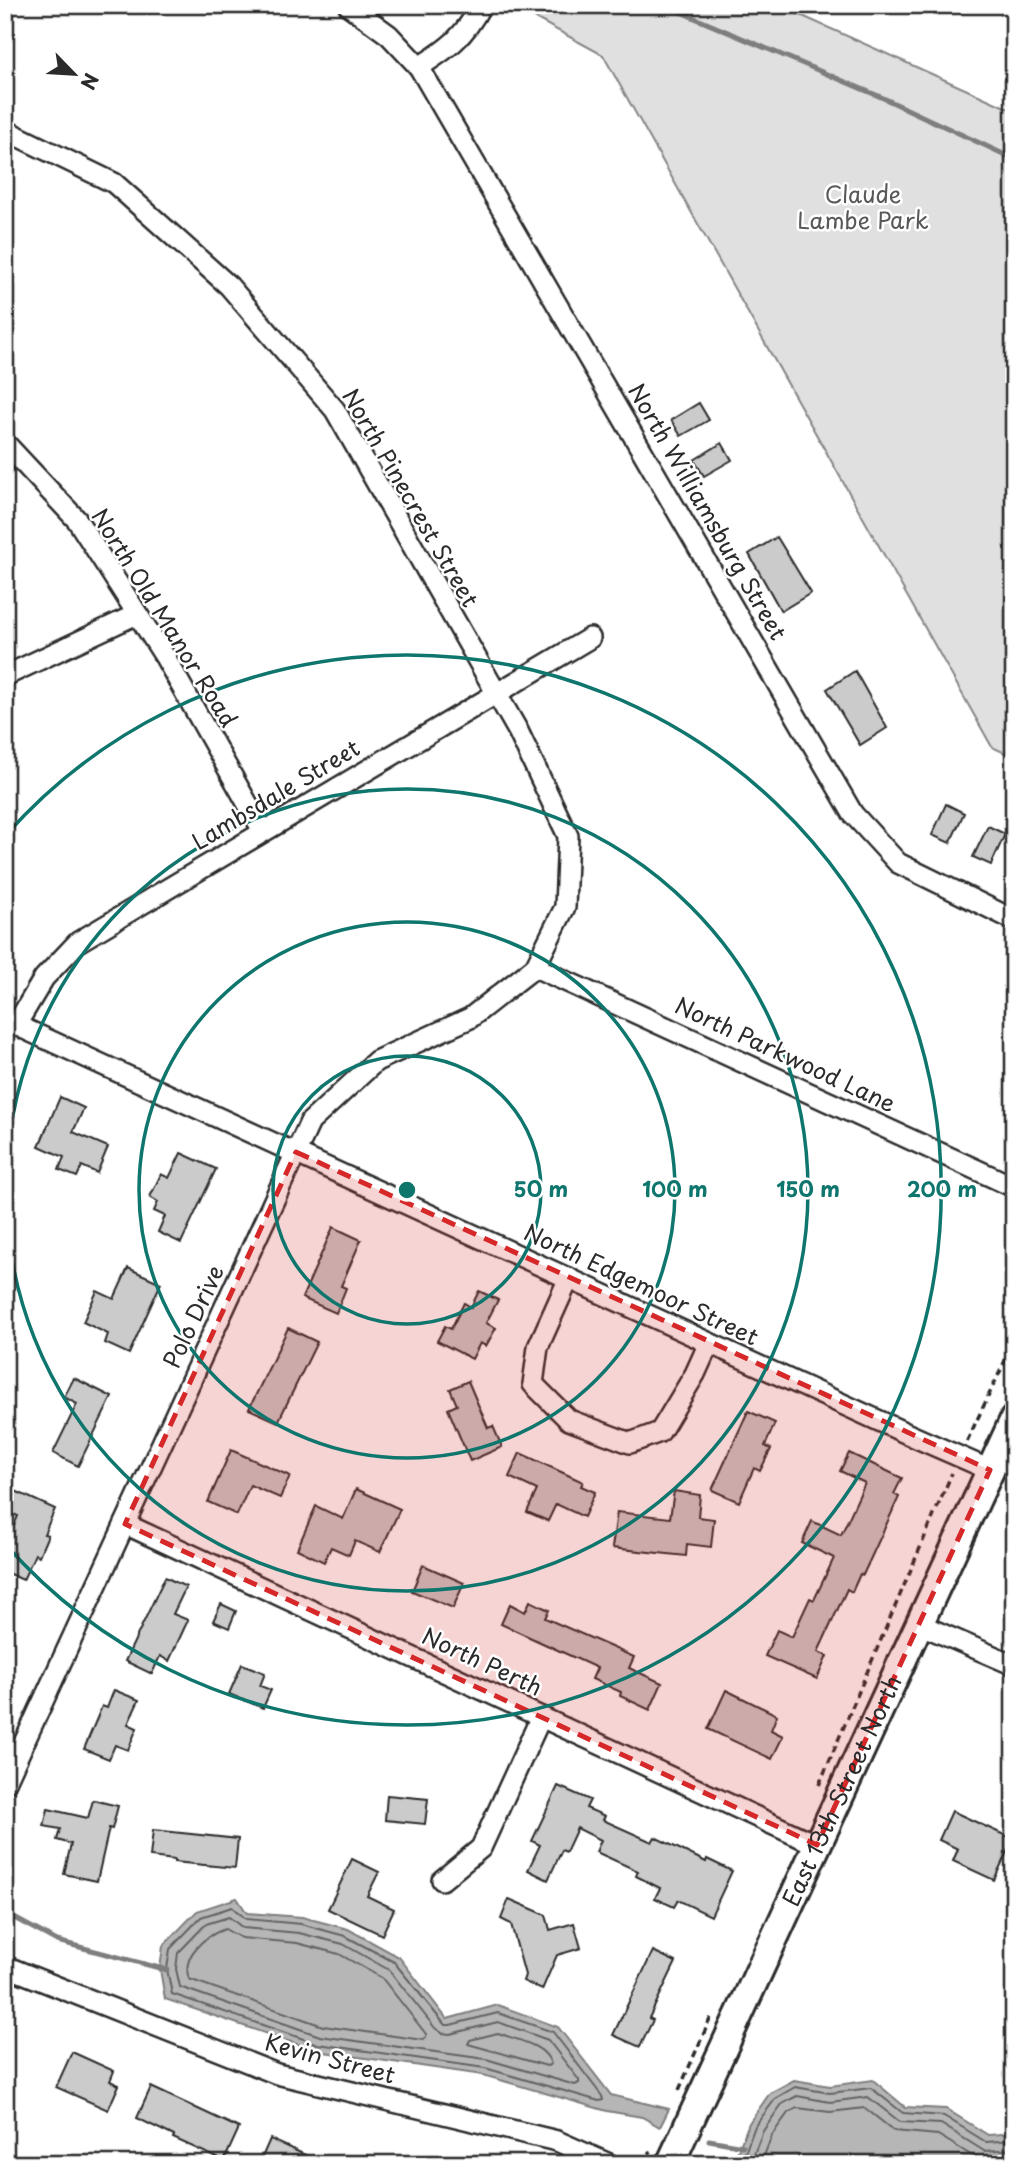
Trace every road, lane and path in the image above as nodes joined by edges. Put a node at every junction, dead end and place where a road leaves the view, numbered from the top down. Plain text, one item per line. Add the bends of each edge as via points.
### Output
1 (348, 5) edge
2 (481, 5) edge
3 (419, 67) junction
4 (5, 130) edge
5 (5, 443) edge
6 (137, 614) junction
7 (590, 638) dead end
8 (5, 676) edge
9 (496, 693) junction
10 (263, 831) junction
11 (1014, 920) edge
12 (535, 967) junction
13 (10, 1022) edge
14 (296, 1152) junction
15 (1014, 1188) edge
16 (569, 1278) junction
17 (1014, 1342) edge
18 (709, 1343) junction
19 (1014, 1419) edge
20 (959, 1457) junction
21 (990, 1470) junction
22 (125, 1524) junction
23 (919, 1624) junction
24 (1014, 1665) edge
25 (541, 1717) junction
26 (5, 1784) edge
27 (816, 1793) dead end
28 (817, 1845) junction
29 (442, 1880) dead end
30 (5, 1966) edge
31 (714, 2012) dead end
32 (678, 2094) dead end
33 (662, 2154) edge
34 (609, 2164) edge
35 (643, 2164) edge

1 - 3 street, North Williamsburg Street via 389,35
2 - 3 street via 453,45
3 - 11 street, North Williamsburg Street via 853,814 898,863
4 - 9 street, North Pinecrest Street via 114,183 229,285 335,410
5 - 6 street, North Old Manor Road via 77,520
6 - 8 street
6 - 10 street, North Old Manor Road
7 - 9 street, Lambsdale Street
9 - 10 street, Lambsdale Street
9 - 12 street, North Pinecrest Street via 568,835 565,907
10 - 13 street, Lambsdale Street via 78,942
12 - 14 street, Polo Drive via 470,1018 376,1061 310,1122
12 - 15 street, North Parkwood Lane
13 - 14 street, North Edgemoor Street
14 - 16 street, North Edgemoor Street
14 - 22 street, Polo Drive
16 - 18 street, North Edgemoor Street
16 - 18 street via 538,1347 533,1384 569,1420 630,1443 660,1432
17 - 20 path
18 - 20 street, North Edgemoor Street
19 - 21 main road, East 13th Street North
20 - 21 street, North Edgemoor Street
20 - 27 path
21 - 23 main road, East 13th Street North
22 - 25 street, North Perth
22 - 26 street, Polo Drive
23 - 24 street
23 - 28 main road, East 13th Street North
25 - 28 street, North Perth
25 - 29 street via 481,1848
28 - 33 main road, East 13th Street North
30 - 34 street, Kevin Street via 277,2074 557,2141
31 - 32 path
33 - 35 path

